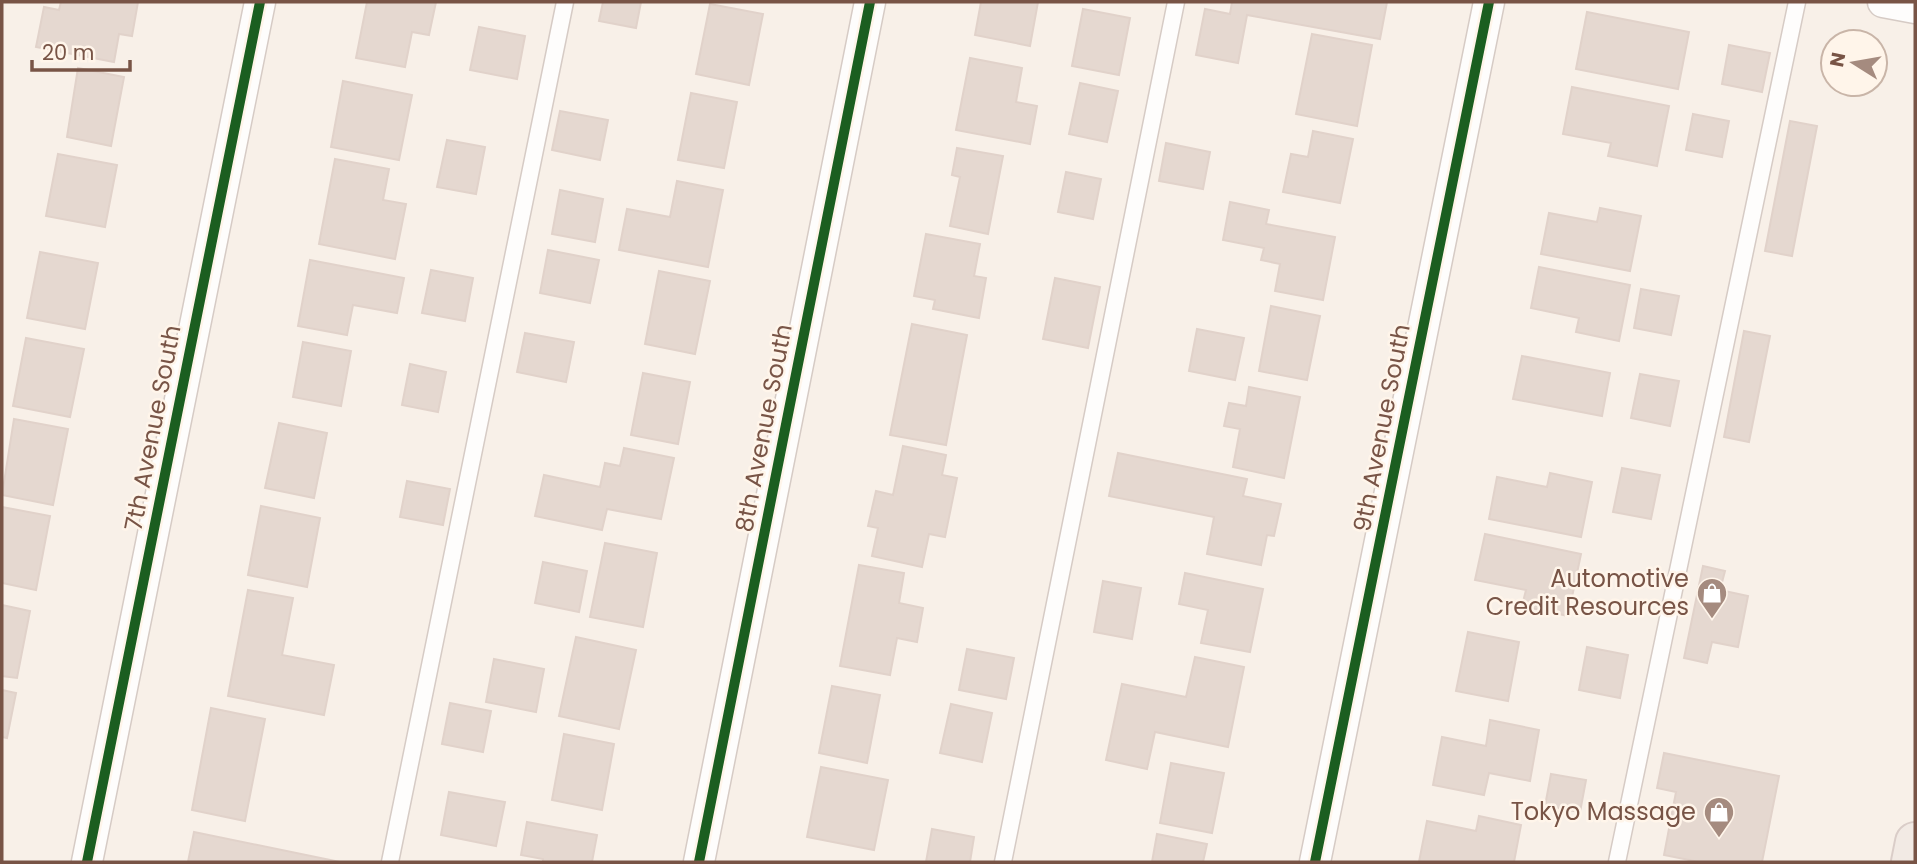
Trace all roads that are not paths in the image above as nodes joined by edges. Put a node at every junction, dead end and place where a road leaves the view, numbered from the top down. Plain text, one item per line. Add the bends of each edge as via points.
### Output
1 (260, 2) edge
2 (565, 2) edge
3 (870, 2) edge
4 (1175, 2) edge
5 (1489, 2) edge
6 (1797, 2) edge
7 (1882, 2) edge
8 (1915, 8) edge
9 (1915, 842) edge
10 (87, 862) edge
11 (390, 862) edge
12 (699, 862) edge
13 (1003, 862) edge
14 (1315, 862) edge
15 (1617, 862) edge
16 (1911, 862) edge

1 - 10 street, 7th Avenue South
2 - 11 lane
3 - 12 street, 8th Avenue South
4 - 13 lane
5 - 14 street, 9th Avenue South
6 - 15 lane
7 - 8 street
9 - 16 highway

